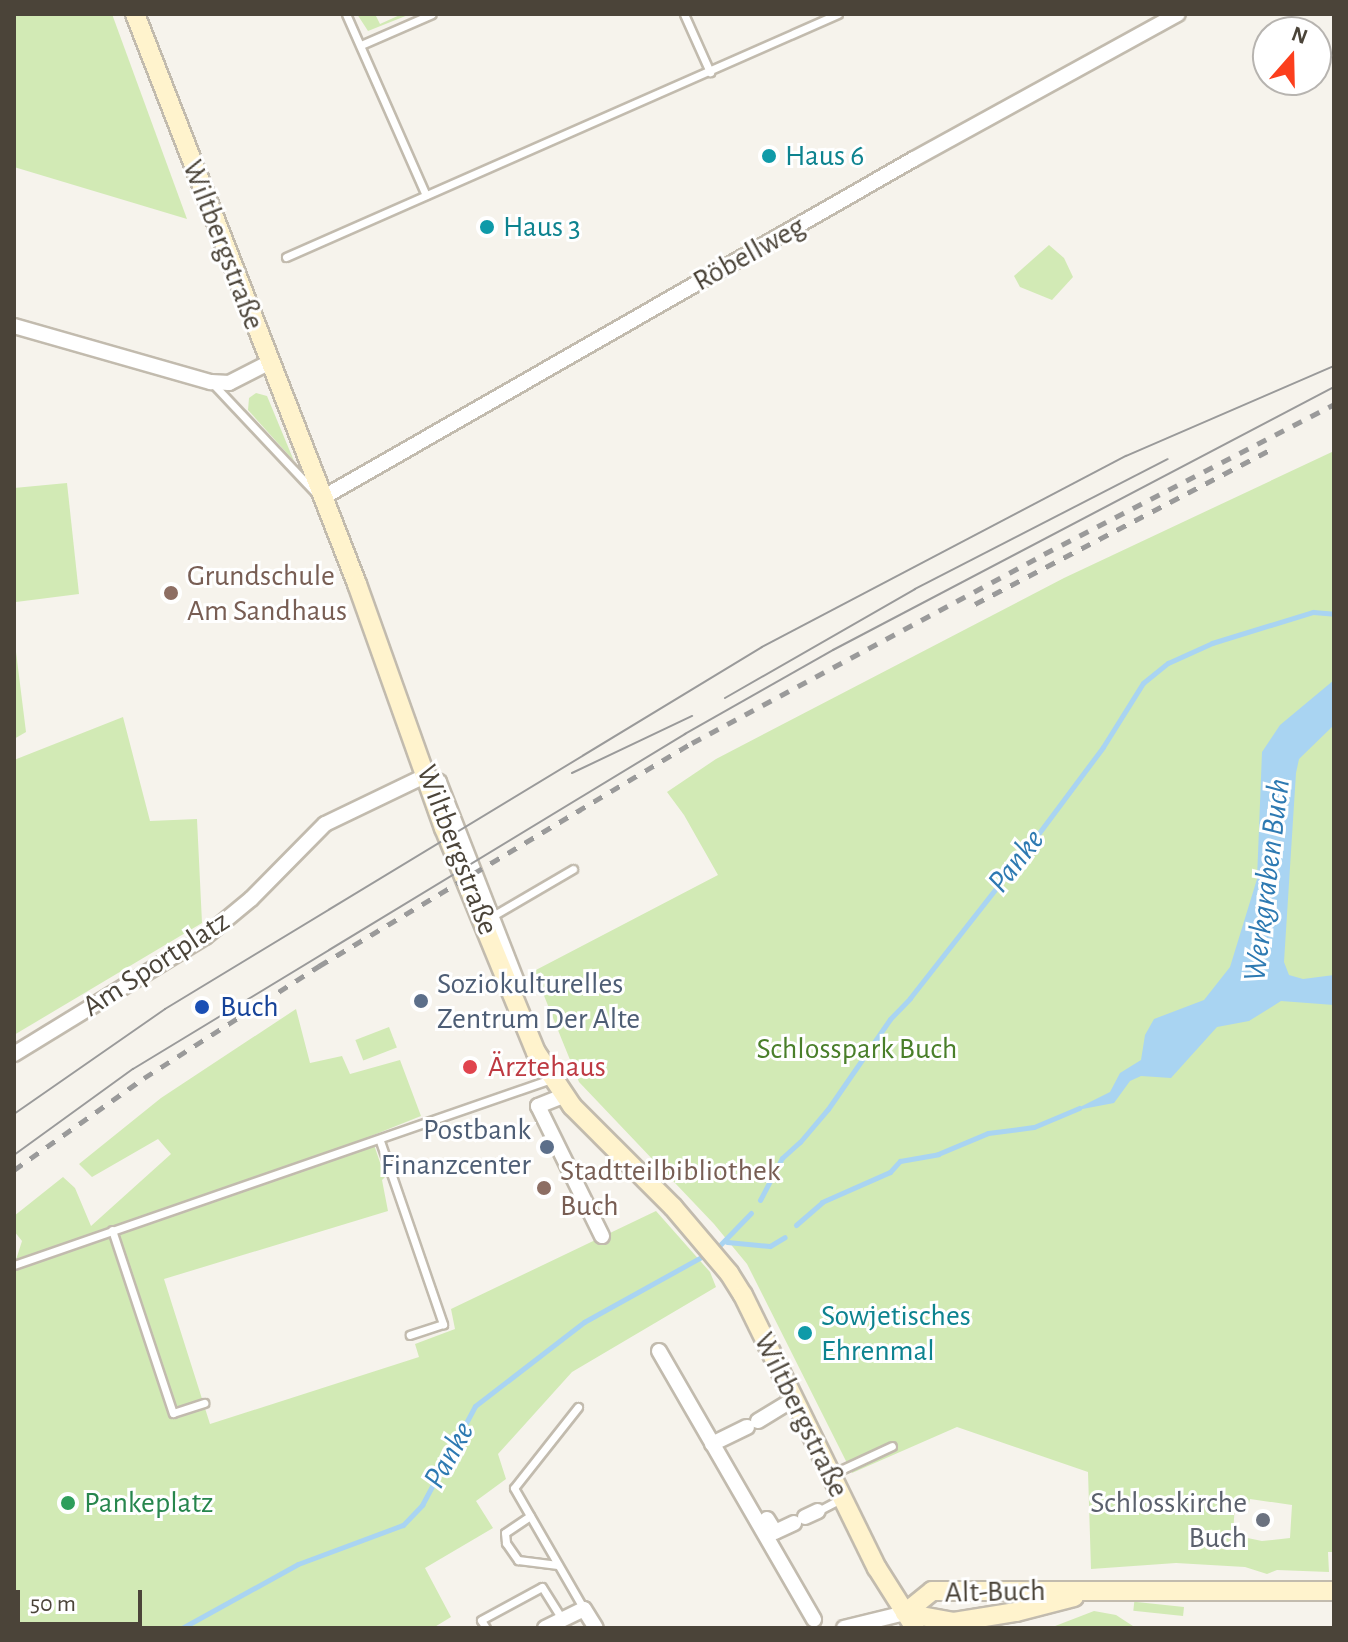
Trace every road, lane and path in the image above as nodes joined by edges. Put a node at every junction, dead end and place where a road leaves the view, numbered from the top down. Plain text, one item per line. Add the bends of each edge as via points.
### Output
1 (135, 14) edge
2 (346, 14) edge
3 (432, 14) edge
4 (684, 14) edge
5 (838, 14) edge
6 (1178, 14) edge
7 (361, 45) junction
8 (710, 72) junction
9 (426, 195) junction
10 (286, 257) dead end
11 (14, 326) edge
12 (268, 363) junction
13 (211, 382) junction
14 (322, 498) junction
15 (427, 775) junction
16 (573, 869) dead end
17 (491, 917) junction
18 (524, 1023) junction
19 (14, 1054) edge
20 (551, 1079) junction
21 (563, 1096) junction
22 (380, 1141) junction
23 (112, 1230) junction
24 (602, 1236) dead end
25 (14, 1265) edge
26 (410, 1335) dead end
27 (659, 1351) dead end
28 (794, 1399) junction
29 (204, 1403) dead end
30 (578, 1407) dead end
31 (712, 1444) junction
32 (892, 1446) dead end
33 (829, 1475) junction
34 (841, 1499) junction
35 (530, 1516) junction
36 (806, 1517) joint
37 (755, 1518) junction
38 (558, 1565) junction
39 (1087, 1591) junction
40 (1334, 1591) edge
41 (584, 1609) junction
42 (562, 1619) junction
43 (814, 1620) dead end
44 (908, 1623) edge
45 (486, 1628) edge
46 (545, 1628) edge
47 (596, 1628) edge
48 (844, 1628) edge

1 - 12 main road, Wiltbergstraße
2 - 7 lane
3 - 7 lane
4 - 8 lane
5 - 8 lane, Wiltbergstraße
6 - 14 street, Röbellweg
7 - 9 lane
8 - 9 lane, Wiltbergstraße
9 - 10 lane, Wiltbergstraße
11 - 13 street
12 - 13 street via 229,383
12 - 14 main road, Wiltbergstraße
13 - 14 lane
14 - 15 main road, Wiltbergstraße
15 - 17 street via 439,782
15 - 18 main road, Wiltbergstraße
15 - 19 street, Am Sportplatz via 340,814 308,837 251,899 205,937
16 - 17 lane
17 - 18 street via 525,1002
18 - 20 main road, Wiltbergstraße
20 - 21 main road, Wiltbergstraße
20 - 22 lane
21 - 24 street via 538,1106
21 - 28 main road, Wiltbergstraße via 721,1261
22 - 23 lane
22 - 26 lane via 443,1324
23 - 25 lane
23 - 29 lane via 173,1413
27 - 31 street
28 - 31 street
28 - 33 main road, Wiltbergstraße
30 - 35 lane via 514,1488
31 - 37 street
32 - 33 lane
33 - 34 main road, Wiltbergstraße
34 - 36 lane
34 - 44 main road, Wiltbergstraße
35 - 38 lane
35 - 38 lane via 505,1533 506,1543 518,1560
36 - 37 street via 775,1532 763,1513
37 - 43 street
38 - 41 lane
39 - 40 main road, Alt-Buch
39 - 44 main road, Alt-Buch via 1033,1608 954,1622
39 - 44 main road, Alt-Buch via 932,1591
41 - 42 street
41 - 47 street
42 - 45 lane via 542,1587 481,1620
42 - 46 street
44 - 48 street

